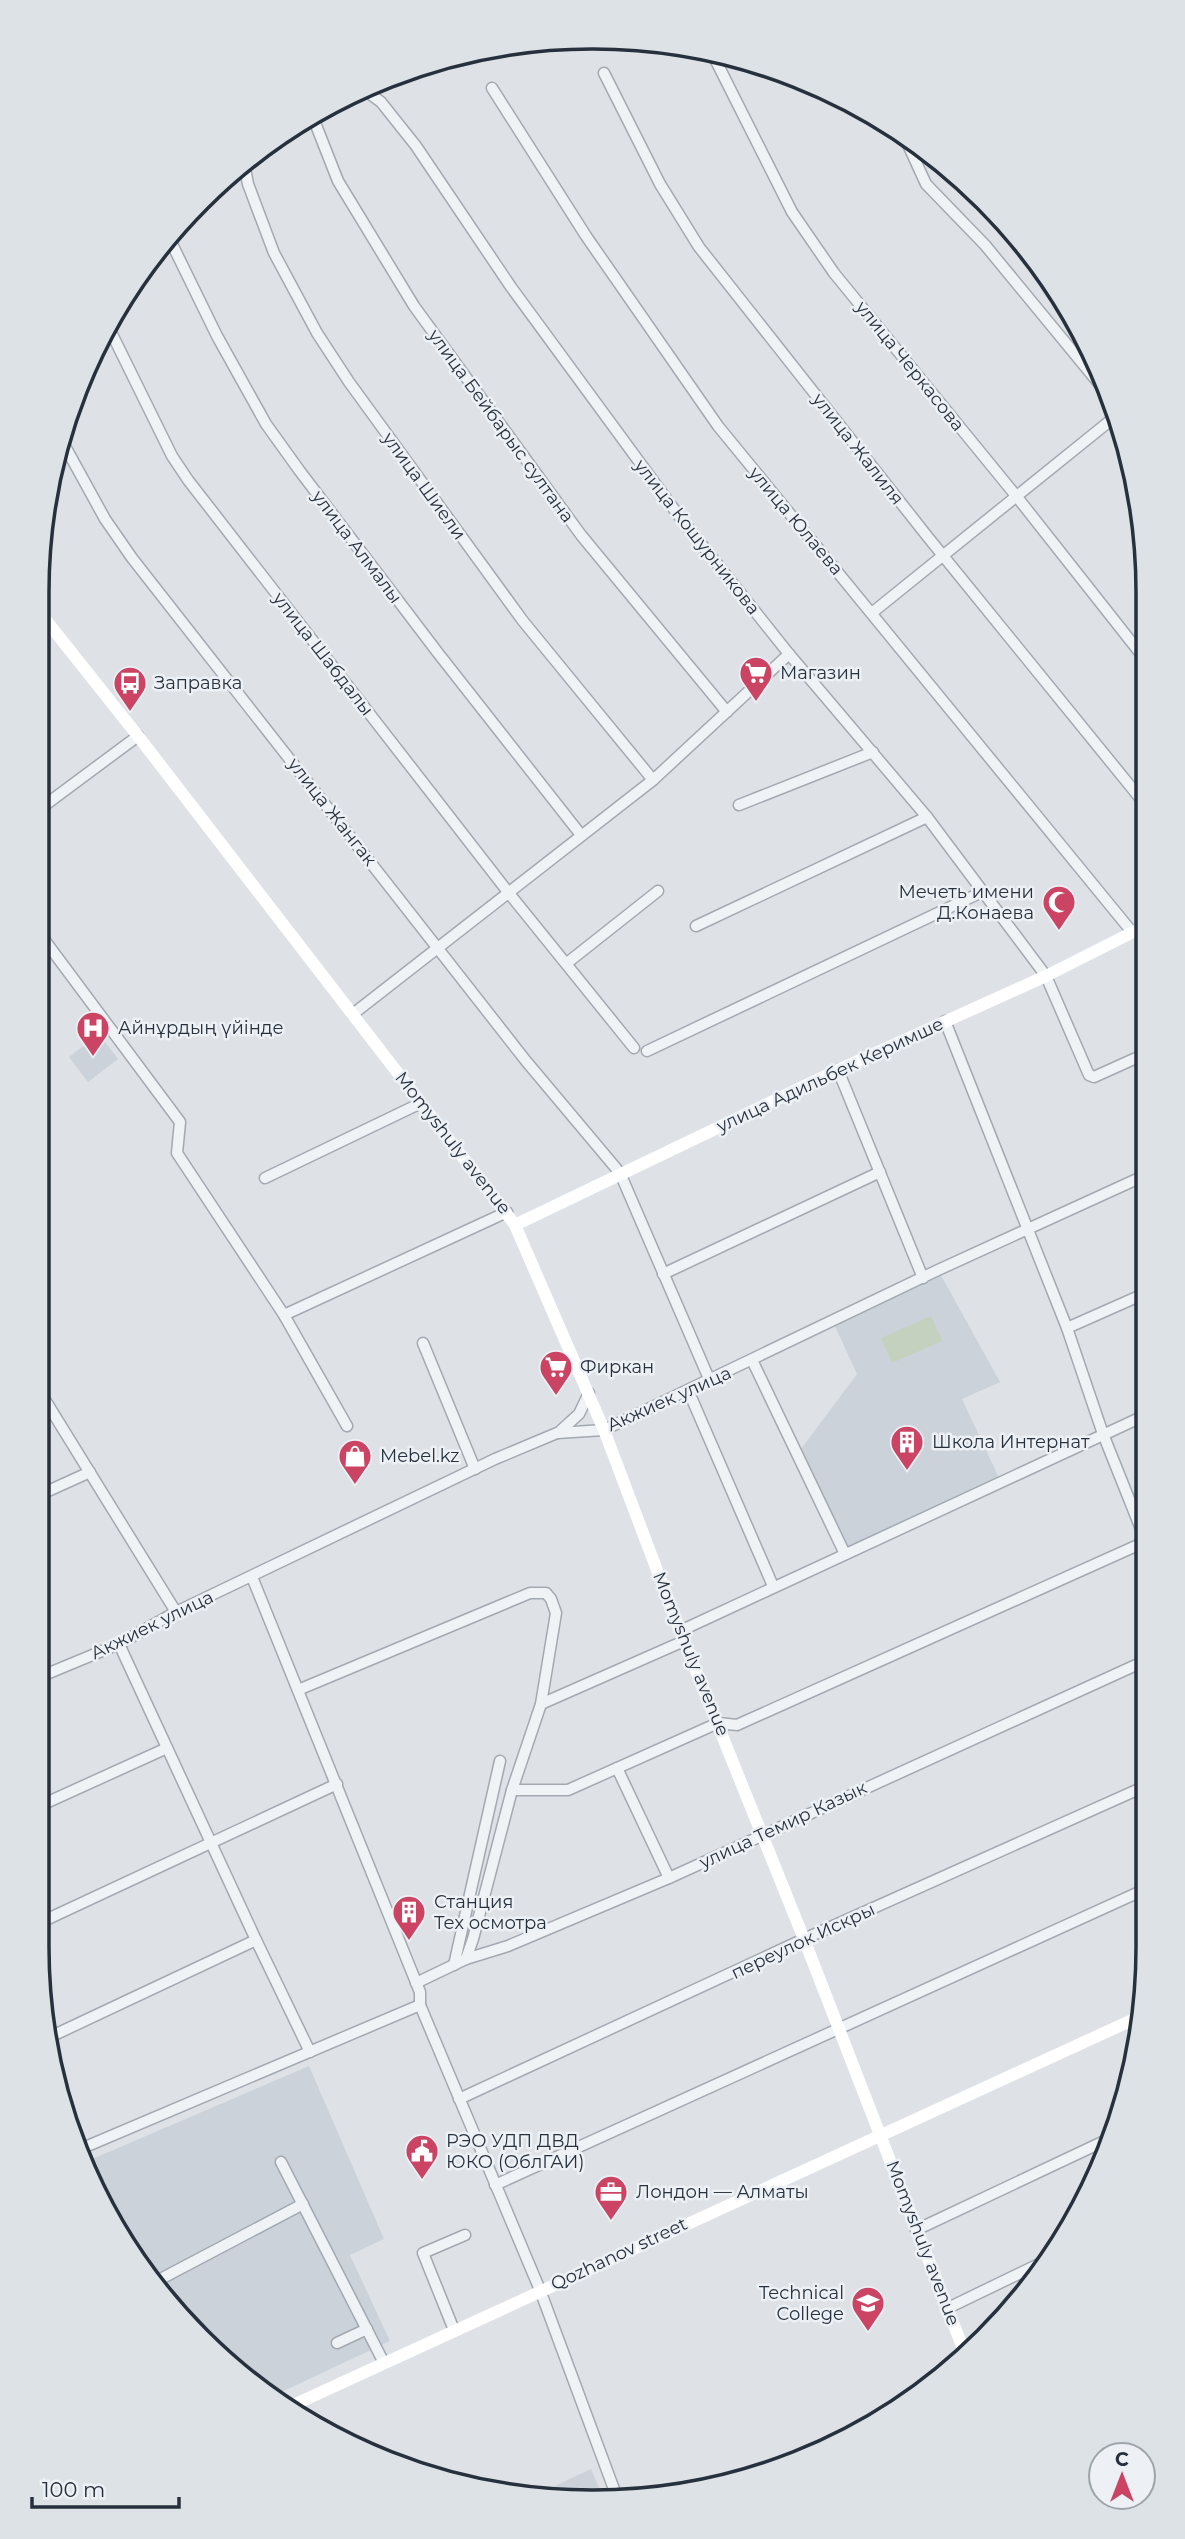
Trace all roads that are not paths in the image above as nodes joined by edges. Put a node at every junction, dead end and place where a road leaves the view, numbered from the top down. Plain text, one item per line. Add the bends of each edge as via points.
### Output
1 (717, 64) edge
2 (604, 74) dead end
3 (492, 88) dead end
4 (372, 96) edge
5 (316, 125) edge
6 (912, 153) edge
7 (246, 174) edge
8 (173, 247) edge
9 (113, 337) edge
10 (1088, 371) edge
11 (1108, 422) edge
12 (68, 452) edge
13 (1017, 497) junction
14 (944, 555) junction
15 (873, 612) junction
16 (49, 624) edge
17 (1136, 648) edge
18 (789, 654) junction
19 (727, 712) junction
20 (138, 736) junction
21 (873, 752) junction
22 (653, 780) junction
23 (1136, 793) edge
24 (49, 802) edge
25 (739, 805) dead end
26 (927, 817) junction
27 (581, 835) junction
28 (658, 891) dead end
29 (508, 892) junction
30 (982, 892) junction
31 (1136, 925) edge
32 (696, 926) dead end
33 (1136, 931) edge
34 (49, 946) edge
35 (439, 947) junction
36 (567, 963) junction
37 (1046, 976) junction
38 (353, 1014) junction
39 (945, 1021) junction
40 (634, 1048) dead end
41 (647, 1051) dead end
42 (1136, 1058) edge
43 (838, 1070) junction
44 (421, 1103) junction
45 (880, 1172) junction
46 (620, 1173) junction
47 (265, 1178) dead end
48 (1136, 1180) edge
49 (507, 1212) junction
50 (515, 1225) junction
51 (1028, 1230) junction
52 (663, 1274) junction
53 (923, 1278) junction
54 (1136, 1297) edge
55 (284, 1315) junction
56 (1067, 1328) junction
57 (423, 1343) dead end
58 (752, 1360) junction
59 (710, 1381) junction
60 (688, 1390) junction
61 (589, 1393) junction
62 (49, 1406) edge
63 (1136, 1419) edge
64 (347, 1426) dead end
65 (604, 1430) junction
66 (557, 1433) junction
67 (1103, 1434) junction
68 (475, 1469) junction
69 (90, 1472) junction
70 (49, 1491) edge
71 (1136, 1515) edge
72 (1136, 1547) edge
73 (845, 1554) junction
74 (252, 1577) junction
75 (773, 1586) junction
76 (176, 1612) junction
77 (682, 1636) junction
78 (118, 1644) junction
79 (1136, 1665) edge
80 (49, 1673) edge
81 (298, 1690) junction
82 (541, 1704) junction
83 (718, 1723) junction
84 (167, 1748) junction
85 (500, 1760) dead end
86 (617, 1768) junction
87 (337, 1784) junction
88 (512, 1790) junction
89 (1136, 1790) edge
90 (49, 1802) edge
91 (763, 1835) junction
92 (212, 1843) junction
93 (669, 1878) junction
94 (1136, 1894) edge
95 (49, 1918) edge
96 (804, 1939) junction
97 (256, 1941) junction
98 (466, 1959) junction
99 (454, 1965) junction
100 (416, 1983) junction
101 (420, 2006) junction
102 (1130, 2021) edge
103 (840, 2030) junction
104 (56, 2034) edge
105 (310, 2052) junction
106 (459, 2099) junction
107 (881, 2135) junction
108 (1099, 2144) edge
109 (87, 2146) edge
110 (281, 2162) dead end
111 (495, 2185) junction
112 (303, 2204) junction
113 (916, 2230) junction
114 (466, 2235) dead end
115 (1030, 2268) edge
116 (162, 2278) edge
117 (540, 2290) junction
118 (948, 2308) junction
119 (367, 2329) junction
120 (454, 2330) junction
121 (337, 2343) dead end
122 (962, 2345) edge
123 (384, 2363) junction
124 (298, 2403) edge
125 (614, 2489) edge

1 - 13 street, улица Черкасова via 786,201 834,273
2 - 14 street, улица Жалиля via 660,184 699,247
3 - 15 street, улица Юлаева via 586,236 718,426
4 - 18 street, улица Кошурникова via 416,146 575,377
5 - 19 street, улица Бейбарыс султана via 338,181 414,306 566,517
6 - 10 street via 926,184 985,245
7 - 22 street, улица Шиели via 274,253 342,372 523,621
8 - 27 street, улица Алмалы via 266,424
9 - 29 street, улица Шабдалы via 188,480
11 - 13 street
12 - 35 street, улица Жангак via 132,558
13 - 14 street
13 - 17 street, улица Черкасова
14 - 15 street
14 - 23 street, улица Жалиля
15 - 31 street, улица Юлаева
16 - 20 main road, Momyshuly avenue
18 - 19 street
18 - 21 street, улица Кошурникова
19 - 22 street
20 - 24 street
20 - 38 main road, Momyshuly avenue
21 - 25 street
21 - 26 street, улица Кошурникова
22 - 27 street
26 - 30 street, улица Кошурникова
26 - 32 street
27 - 29 street
28 - 36 street
29 - 35 street
29 - 36 street, улица Шабдалы
30 - 37 street, улица Кошурникова
30 - 41 street
33 - 37 main road, улица Адильбек Керимше
34 - 55 street via 180,1122 177,1153
35 - 38 street
35 - 46 street, улица Жангак via 526,1062
36 - 40 street, улица Шабдалы
37 - 39 main road, улица Адильбек Керимше
37 - 42 street, улица Кошурникова via 1089,1075 1094,1077
38 - 44 main road, Momyshuly avenue
39 - 43 main road, улица Адильбек Керимше
39 - 51 street
43 - 45 street
43 - 46 main road, улица Адильбек Керимше
44 - 47 street
44 - 49 main road, Momyshuly avenue
45 - 52 street
45 - 53 street
46 - 50 main road, улица Адильбек Керимше
46 - 52 street, улица Жангак
48 - 51 street, Акжиек улица
49 - 50 main road, Momyshuly avenue
49 - 55 street
50 - 61 main road, Momyshuly avenue
51 - 53 street, Акжиек улица
51 - 56 street
52 - 59 street, улица Жангак
53 - 58 street, Акжиек улица
54 - 56 street
55 - 64 street
56 - 67 street
57 - 68 street
58 - 59 street, Акжиек улица
58 - 73 street
59 - 60 street, Акжиек улица
60 - 65 street, Акжиек улица
60 - 75 street
61 - 65 main road, Momyshuly avenue
61 - 66 street via 579,1414
62 - 69 street
63 - 67 street
65 - 66 street, Акжиек улица
65 - 77 main road, Momyshuly avenue
66 - 68 street, Акжиек улица
67 - 71 street
67 - 73 street
68 - 74 street, Акжиек улица
69 - 70 street
69 - 76 street
72 - 83 street via 737,1725
73 - 75 street
74 - 76 street, Акжиек улица
74 - 81 street
75 - 77 street
76 - 78 street, Акжиек улица
77 - 82 street
77 - 83 main road, Momyshuly avenue
78 - 80 street, Акжиек улица
78 - 84 street
79 - 91 street, улица Темир Казык
81 - 82 street via 530,1593 546,1594 556,1613
81 - 87 street
82 - 88 street
83 - 86 street
83 - 91 main road, Momyshuly avenue
84 - 90 street
84 - 92 street
85 - 99 street
86 - 88 street via 568,1790
86 - 93 street
87 - 92 street
87 - 100 street
88 - 98 street
89 - 96 street, переулок Искры
91 - 93 street, улица Темир Казык
91 - 96 main road, Momyshuly avenue
92 - 95 street
92 - 97 street
93 - 98 street, улица Темир Казык
94 - 103 street
96 - 103 main road, Momyshuly avenue
96 - 106 street, переулок Искры
97 - 104 street
97 - 105 street
98 - 99 street, улица Темир Казык
99 - 100 street, улица Темир Казык
100 - 101 street
101 - 105 street
101 - 106 street
102 - 107 main road, Qozhanov street
103 - 107 main road, Momyshuly avenue
103 - 111 street
105 - 109 street
106 - 111 street
107 - 113 main road, Momyshuly avenue
107 - 117 main road, Qozhanov street
108 - 113 street
110 - 112 street
111 - 117 street
112 - 116 street
112 - 119 street
113 - 118 main road, Momyshuly avenue
114 - 120 street via 424,2253
115 - 118 street
117 - 120 main road, Qozhanov street
117 - 125 street
118 - 122 main road, Momyshuly avenue
119 - 121 street
119 - 123 street
120 - 123 main road, Qozhanov street
123 - 124 main road, Qozhanov street

